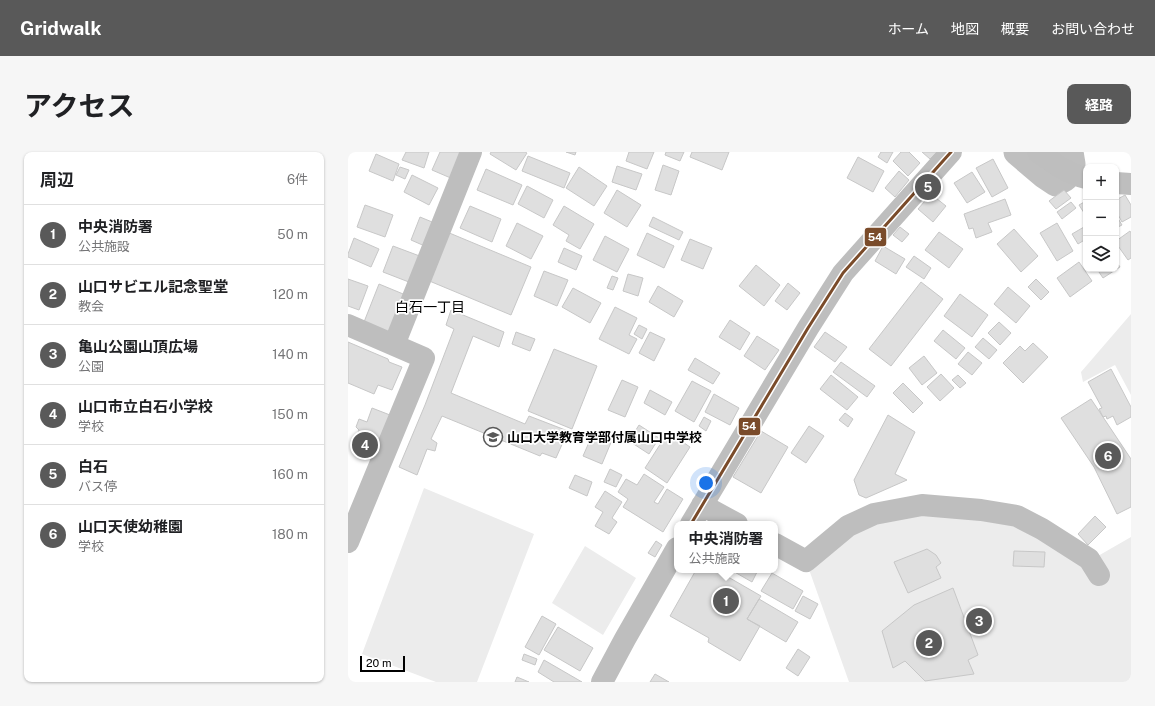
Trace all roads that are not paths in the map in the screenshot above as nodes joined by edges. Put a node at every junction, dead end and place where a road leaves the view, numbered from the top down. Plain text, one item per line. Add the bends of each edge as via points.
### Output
1 (471, 152) edge
2 (951, 152) edge
3 (1038, 152) edge
4 (1082, 177) edge
5 (1119, 183) edge
6 (1131, 184) edge
7 (348, 325) edge
8 (394, 345) junction
9 (702, 506) junction
10 (693, 521) edge
11 (731, 521) edge
12 (348, 542) edge
13 (778, 546) edge
14 (674, 553) edge
15 (1099, 575) dead end
16 (602, 682) edge

1 - 8 street
2 - 9 street via 843,273
3 - 4 street via 1056,165
5 - 6 street
7 - 8 street
8 - 12 street via 424,358
9 - 10 street
9 - 11 street
13 - 15 street via 806,560 848,526 874,514 922,505 981,510 1017,516 1042,529 1089,559
14 - 16 street

